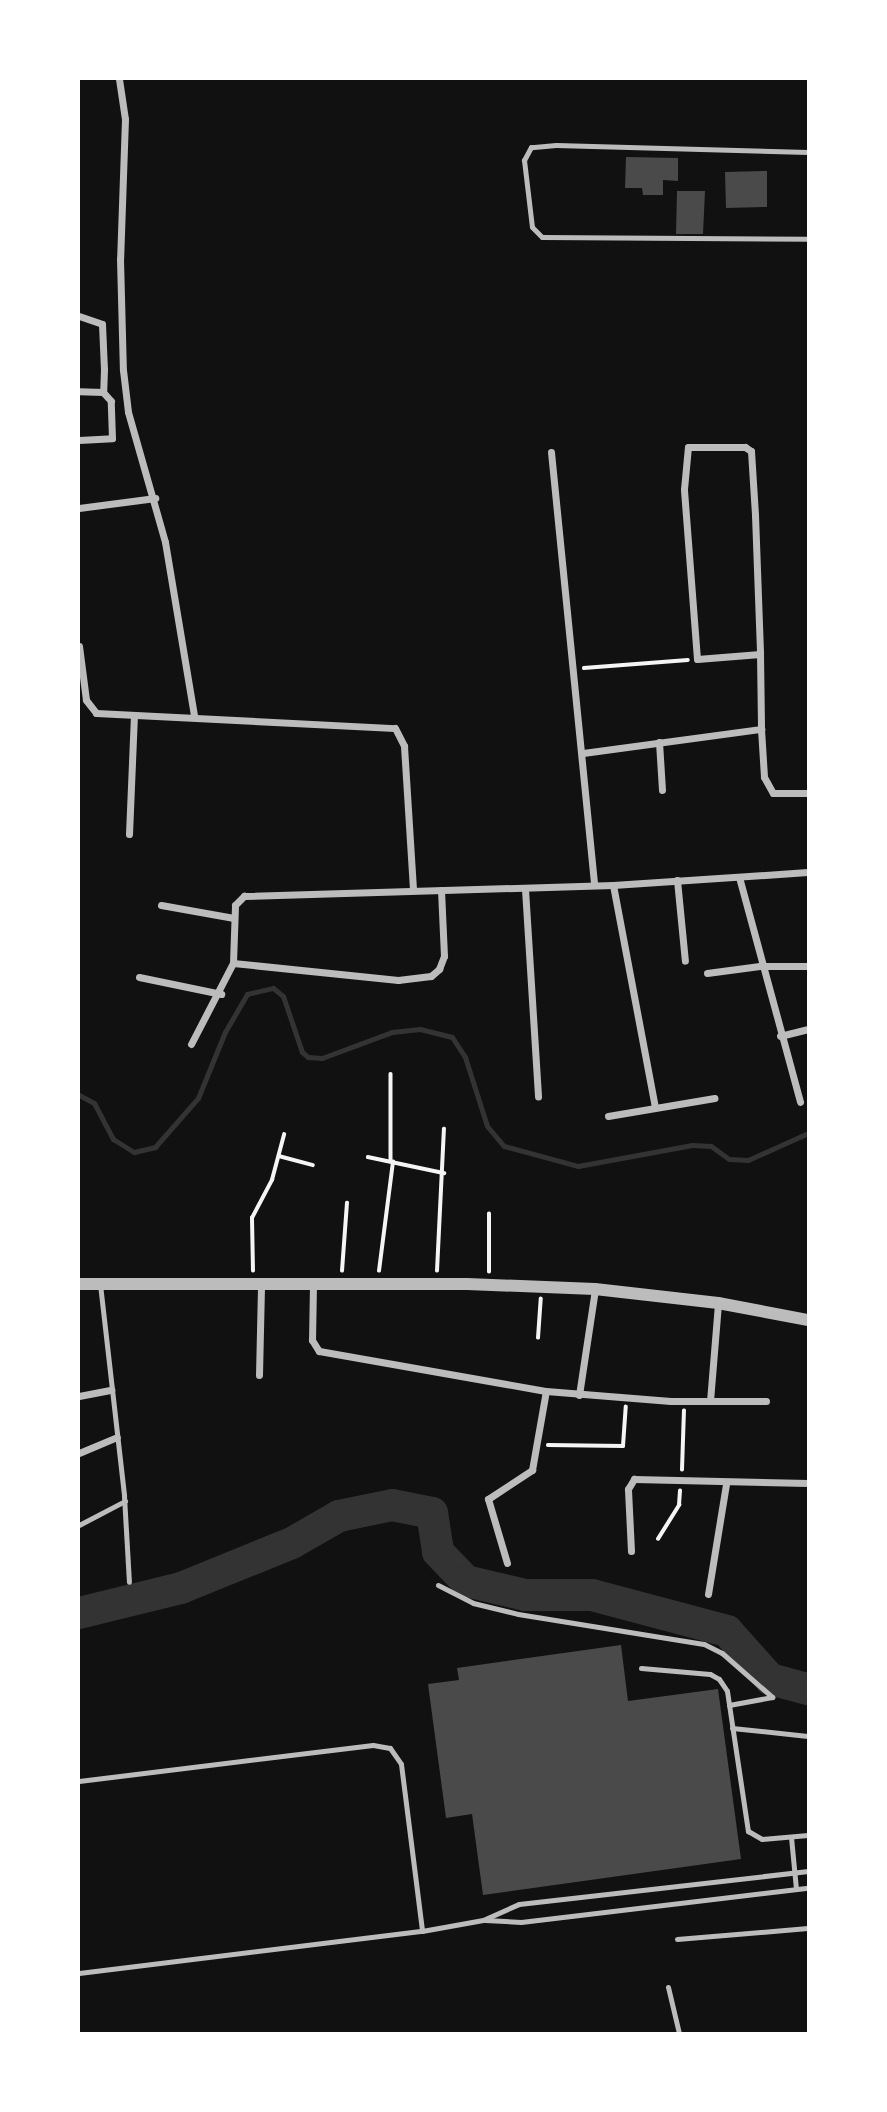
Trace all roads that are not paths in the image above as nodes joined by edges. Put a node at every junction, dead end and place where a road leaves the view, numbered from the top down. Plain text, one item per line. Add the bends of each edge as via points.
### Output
1 (120, 79) edge
2 (808, 152) edge
3 (808, 239) edge
4 (79, 316) edge
5 (103, 344) junction
6 (121, 345) junction
7 (104, 369) junction
8 (122, 369) junction
9 (79, 391) edge
10 (103, 392) junction
11 (79, 440) edge
12 (551, 452) dead end
13 (155, 498) junction
14 (79, 508) edge
15 (79, 646) edge
16 (760, 654) junction
17 (134, 715) junction
18 (194, 715) junction
19 (761, 729) junction
20 (659, 742) junction
21 (583, 753) junction
22 (662, 790) dead end
23 (808, 793) edge
24 (129, 834) dead end
25 (808, 872) edge
26 (739, 877) junction
27 (677, 880) junction
28 (594, 885) junction
29 (613, 885) junction
30 (525, 888) junction
31 (413, 890) junction
32 (441, 890) junction
33 (161, 905) dead end
34 (234, 918) junction
35 (685, 961) dead end
36 (233, 963) junction
37 (760, 965) junction
38 (808, 966) edge
39 (707, 973) dead end
40 (139, 978) dead end
41 (221, 994) junction
42 (808, 1029) edge
43 (780, 1036) junction
44 (191, 1044) dead end
45 (538, 1097) dead end
46 (713, 1098) dead end
47 (800, 1102) dead end
48 (655, 1107) junction
49 (608, 1116) dead end
50 (79, 1284) edge
51 (100, 1284) junction
52 (257, 1284) junction
53 (313, 1284) junction
54 (595, 1289) junction
55 (718, 1303) junction
56 (808, 1320) edge
57 (258, 1375) dead end
58 (111, 1390) junction
59 (546, 1391) junction
60 (579, 1395) junction
61 (79, 1396) edge
62 (710, 1401) junction
63 (766, 1401) dead end
64 (117, 1437) junction
65 (79, 1453) edge
66 (808, 1483) edge
67 (726, 1484) junction
68 (125, 1502) junction
69 (79, 1525) edge
70 (631, 1550) dead end
71 (507, 1563) dead end
72 (129, 1582) dead end
73 (438, 1585) dead end
74 (708, 1594) dead end
75 (641, 1668) dead end
76 (729, 1705) junction
77 (732, 1727) junction
78 (808, 1736) edge
79 (79, 1781) edge
80 (808, 1835) edge
81 (791, 1837) junction
82 (808, 1871) edge
83 (794, 1872) junction
84 (808, 1888) edge
85 (796, 1889) junction
86 (484, 1920) junction
87 (808, 1928) edge
88 (422, 1931) junction
89 (677, 1939) dead end
90 (79, 1973) edge
91 (668, 1987) dead end
92 (679, 2033) edge

1 - 6 street via 125,119
2 - 3 lane via 556,145 531,147 524,156 533,227 542,237
4 - 5 street via 99,320
5 - 6 street
5 - 7 street
6 - 8 street
7 - 8 street
7 - 10 street
8 - 13 street via 128,412
9 - 10 street
10 - 11 street via 111,401 113,438
12 - 21 street
13 - 14 street
13 - 18 street
15 - 17 street via 86,700 92,710
16 - 16 street via 697,659 684,489 685,451 693,446 751,451
16 - 19 street
17 - 18 street
17 - 24 street
18 - 31 street via 396,729 404,746
19 - 20 street
19 - 23 street via 769,790 784,795
20 - 21 street
20 - 22 street
21 - 28 street
25 - 26 street
26 - 27 street
26 - 37 street
27 - 29 street
27 - 35 street
28 - 29 street
28 - 30 street
29 - 48 street
30 - 32 street
30 - 45 street
31 - 32 street
31 - 34 street via 244,896 237,901
32 - 36 street via 444,956 431,975 398,981
33 - 34 street
34 - 36 street
36 - 41 street
37 - 38 street
37 - 39 street
37 - 43 street
40 - 41 street
41 - 44 street
42 - 43 street
43 - 47 street
46 - 48 street
48 - 49 street
50 - 51 street
51 - 52 street
51 - 58 lane
52 - 53 street
52 - 57 street
53 - 54 street
53 - 59 street via 312,1334 319,1351
54 - 55 street
54 - 60 street
55 - 56 street
55 - 62 street
58 - 61 street
58 - 64 lane
59 - 60 street
59 - 71 street via 532,1470 488,1499
60 - 62 street
62 - 63 street
64 - 65 street
64 - 68 lane
66 - 67 street
67 - 70 street via 647,1476 634,1479 628,1489
67 - 74 street
68 - 69 lane
68 - 72 lane
73 - 76 lane via 473,1603 518,1614 663,1635 713,1648 772,1697
75 - 76 lane via 710,1674 723,1682
76 - 77 lane
77 - 78 lane
77 - 81 lane via 748,1831 761,1839
79 - 88 lane via 373,1745 390,1748 401,1764
80 - 81 lane
81 - 83 lane
82 - 83 lane
83 - 85 lane
83 - 86 lane via 519,1903
84 - 85 lane
85 - 86 lane via 521,1922
86 - 88 lane
87 - 89 lane
88 - 90 lane
91 - 92 lane

